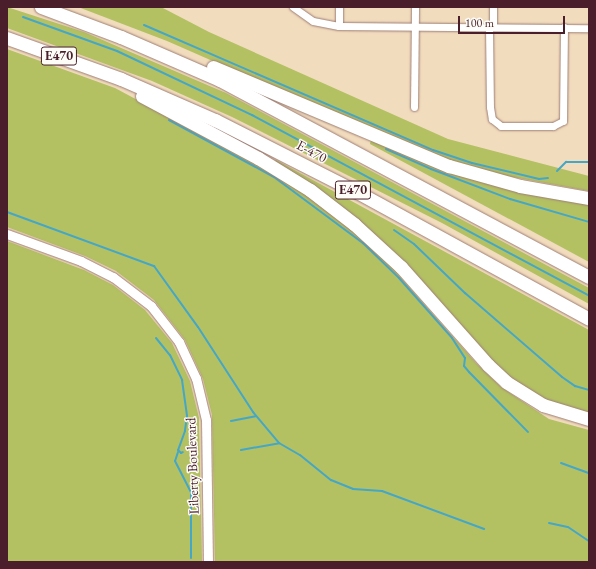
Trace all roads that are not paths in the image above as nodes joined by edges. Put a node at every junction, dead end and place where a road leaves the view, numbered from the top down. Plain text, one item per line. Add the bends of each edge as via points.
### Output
1 (41, 7) edge
2 (293, 7) edge
3 (340, 7) edge
4 (414, 7) edge
5 (492, 7) edge
6 (339, 26) junction
7 (415, 26) junction
8 (98, 27) junction
9 (491, 27) junction
10 (564, 27) junction
11 (589, 28) edge
12 (7, 38) edge
13 (110, 75) junction
14 (414, 107) dead end
15 (589, 198) edge
16 (7, 234) edge
17 (589, 277) edge
18 (589, 319) edge
19 (543, 405) junction
20 (589, 418) edge
21 (589, 424) edge
22 (208, 562) edge

1 - 8 highway, E-470 / E470
2 - 6 street via 313,21
3 - 6 street
4 - 7 street
5 - 9 street
6 - 7 street
7 - 9 street
7 - 14 street
8 - 15 highway via 117,27 449,166 520,186
8 - 17 highway, E-470 / E470 via 260,100
9 - 10 street
9 - 10 street via 490,107 492,119 502,126 553,126 563,121
10 - 11 street
12 - 13 highway, E-470 / E470
13 - 18 highway, E-470 / E470 via 174,101 263,143
13 - 19 highway via 132,91 277,169 338,211 409,274 493,370 515,388
16 - 22 street, Liberty Boulevard via 82,262 113,277 147,302 176,338 196,378 206,420
19 - 20 highway
19 - 21 highway via 552,414

